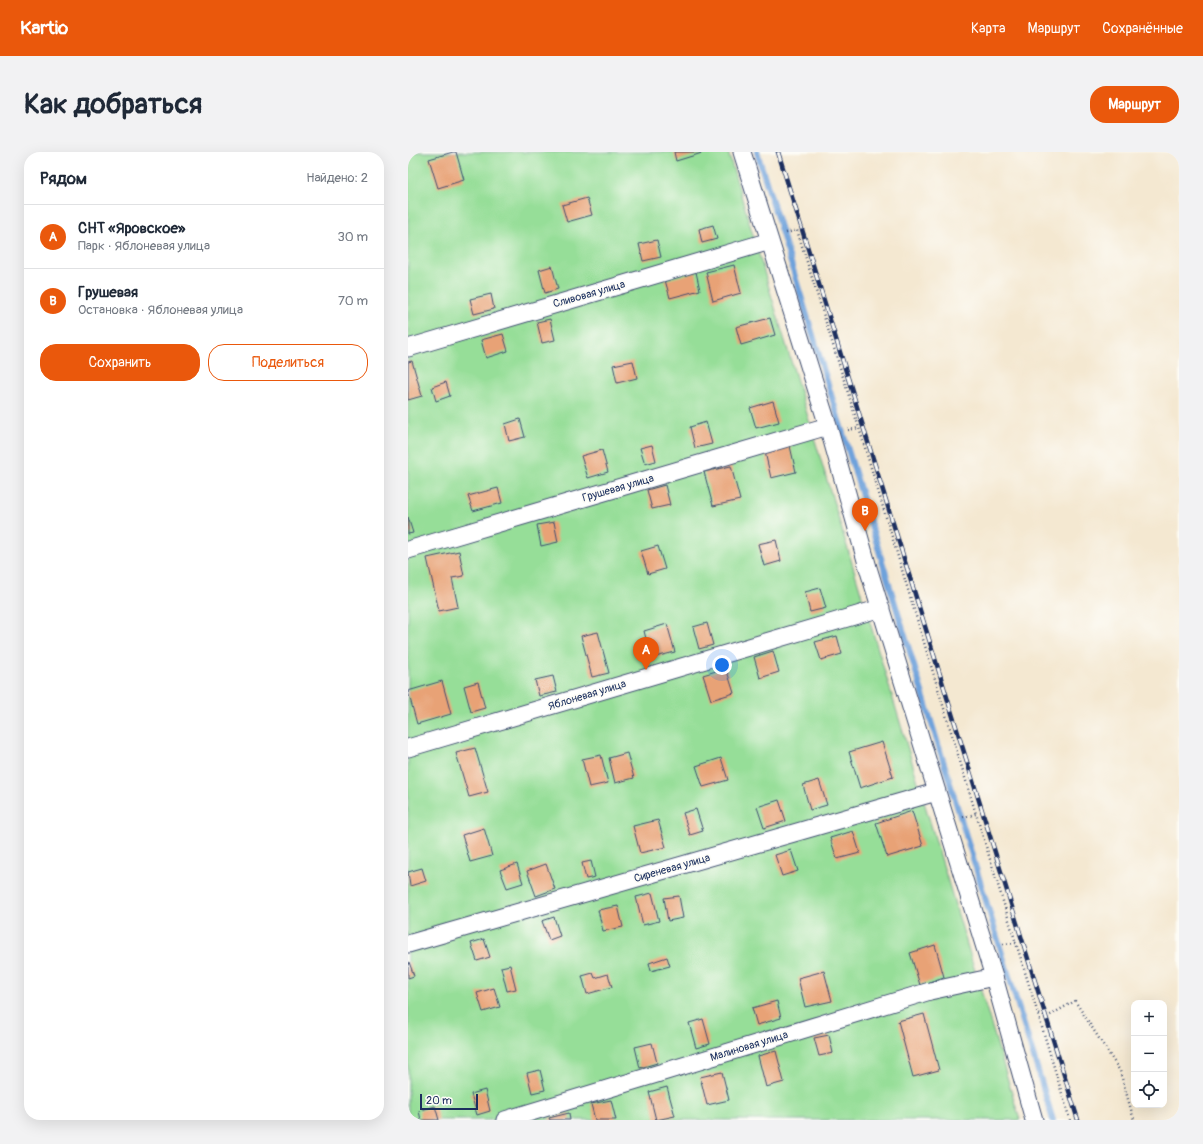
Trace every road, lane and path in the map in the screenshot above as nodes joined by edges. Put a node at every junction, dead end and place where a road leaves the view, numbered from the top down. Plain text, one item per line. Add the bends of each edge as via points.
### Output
1 (742, 152) edge
2 (792, 231) dead end
3 (770, 241) junction
4 (408, 348) edge
5 (828, 426) junction
6 (855, 428) dead end
7 (859, 428) junction
8 (408, 550) edge
9 (881, 608) junction
10 (408, 748) edge
11 (936, 792) junction
12 (976, 814) junction
13 (971, 815) dead end
14 (1011, 943) dead end
15 (1016, 943) junction
16 (408, 944) edge
17 (994, 977) junction
18 (1038, 1014) junction
19 (505, 1120) edge
20 (1034, 1120) edge
21 (1070, 1120) edge
22 (1134, 1120) edge

1 - 3 street
2 - 7 path via 797,230
3 - 4 street, Сливовая улица
3 - 5 street
5 - 8 street, Грушевая улица
5 - 9 street
6 - 7 path
7 - 12 path
9 - 10 street, Яблоневая улица
9 - 11 street
11 - 16 street, Сиреневая улица
11 - 17 street
12 - 13 path
12 - 15 path
14 - 15 path
15 - 18 path
17 - 19 street, Малиновая улица via 930,991
17 - 20 street
18 - 21 path
18 - 22 path via 1047,1017 1074,1000 1120,1070

